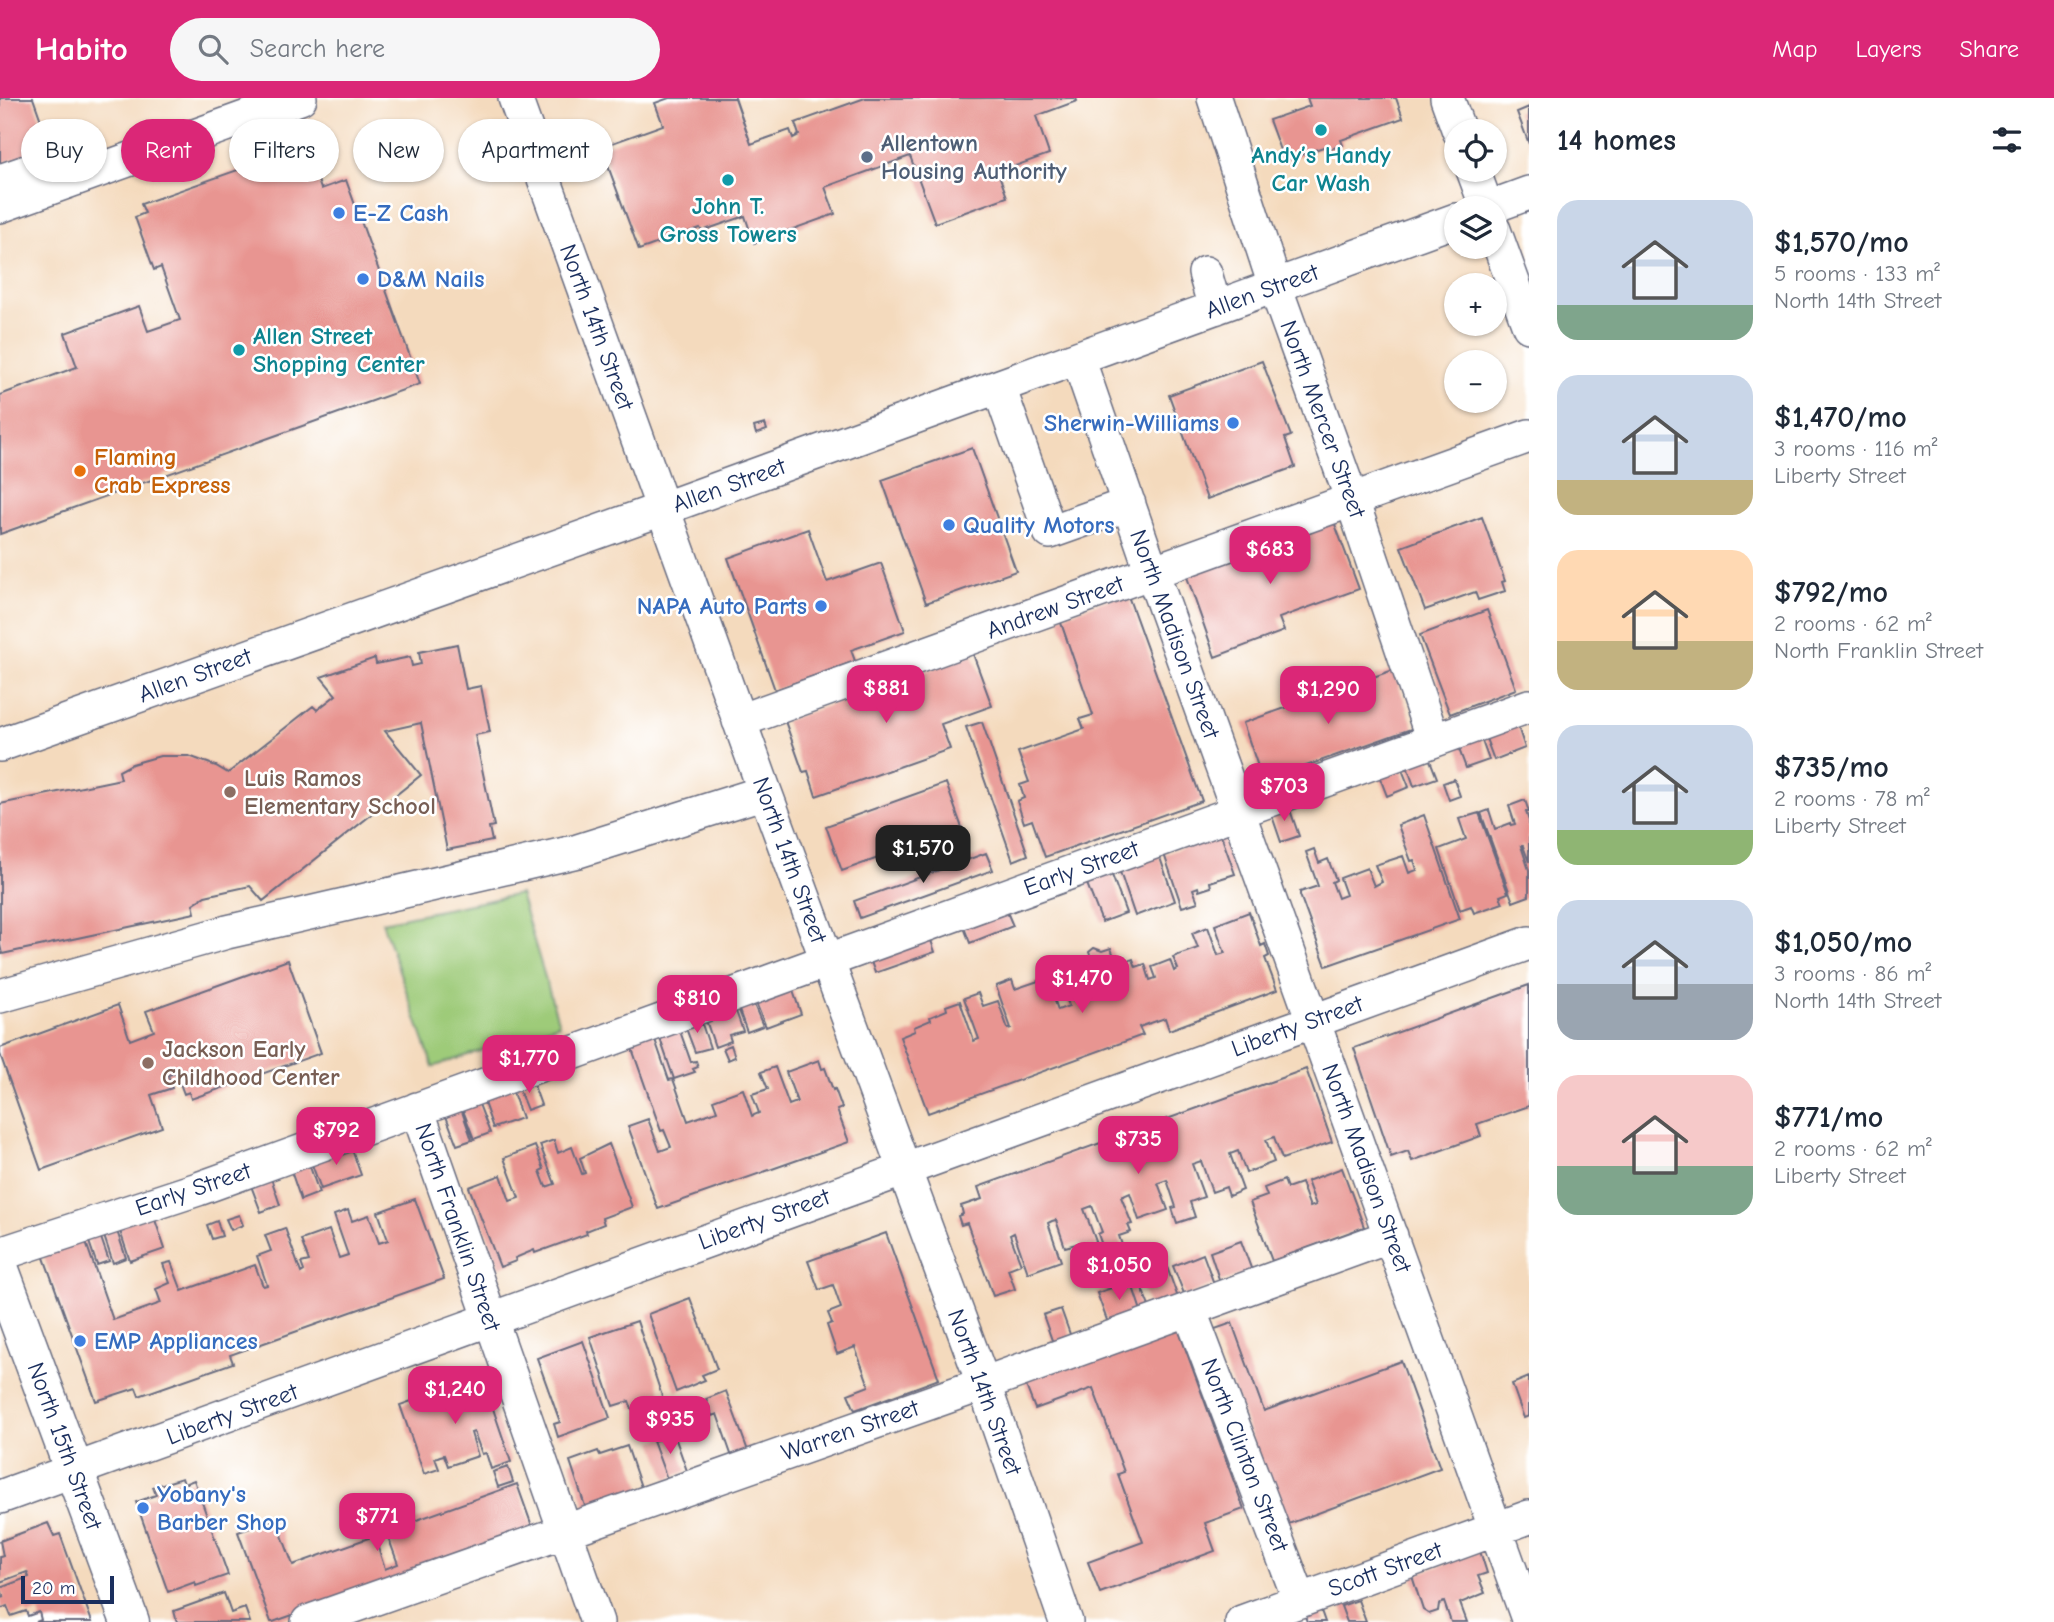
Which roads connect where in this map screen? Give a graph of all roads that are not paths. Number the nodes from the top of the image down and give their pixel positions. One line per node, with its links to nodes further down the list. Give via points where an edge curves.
1 (300, 98): 10 (street)
2 (515, 98): 22 (street, North 14th Street)
3 (1214, 98): 14 (street, North Mercer Street)
4 (1447, 98): 5 (street)
5 (1455, 119)
6 (21, 174): 7 (street)
7 (0, 181)
8 (1529, 194): 9 (street)
9 (1507, 201)
10 (0, 206)
11 (1444, 224): 14 (street, Allen Street)
12 (1505, 259): 16 (street)
13 (1205, 273): 15 (street)
14 (1275, 286): 15 (street, Allen Street); 20 (street, North Mercer Street)
15 (1215, 307): 17 (street, Allen Street)
16 (1529, 326)
17 (1078, 358): 18 (street, Allen Street); 21 (street, North Madison Street)
18 (999, 387): 21 (street, via 1051,532); 22 (street, Allen Street)
19 (1529, 436): 20 (street, Andrew Street)
20 (1352, 500): 23 (street, Andrew Street); 26 (street, North Mercer Street)
21 (1129, 504): 23 (street, North Madison Street)
22 (662, 509): 25 (street, North 14th Street); 27 (street, Allen Street)
23 (1152, 572): 25 (street, Andrew Street); 29 (street, North Madison Street)
24 (1529, 706): 26 (street, Early Street)
25 (739, 721): 28 (street, North 14th Street)
26 (1433, 740): 29 (street, Early Street)
27 (0, 745)
28 (765, 792): 31 (street, North 14th Street); 32 (street, via 578,852 227,932)
29 (1238, 811): 31 (street, Early Street); 33 (street, North Madison Street)
30 (1529, 943): 33 (street, Liberty Street)
31 (827, 960): 34 (street, Early Street); 35 (street, North 14th Street)
32 (0, 996)
33 (1314, 1020): 35 (street, Liberty Street); 36 (street, North Madison Street)
34 (416, 1109): 37 (street, Early Street, via 198,1189); 40 (street, North Franklin Street)
35 (903, 1168): 40 (street, Liberty Street); 41 (street, North 14th Street)
36 (1391, 1236): 39 (street, Warren Street); 45 (street, North Madison Street)
37 (0, 1254)
38 (0, 1270): 42 (main road, North 15th Street)
39 (1189, 1309): 41 (street, Warren Street); 47 (street, North Clinton Street)
40 (491, 1320): 42 (street, Liberty Street); 46 (street, North Franklin Street)
41 (983, 1384): 46 (street, Warren Street); 51 (street, North 14th Street)
42 (74, 1470): 43 (street, Liberty Street); 48 (main road, North 15th Street)
43 (0, 1497)
44 (1529, 1517): 45 (street, Scott Street)
45 (1496, 1529): 47 (street, Scott Street); 53 (street, North Madison Street)
46 (564, 1530): 49 (street, Warren Street); 50 (street, North Franklin Street)
47 (1300, 1601): 52 (street, Scott Street)
48 (130, 1622)
49 (308, 1622)
50 (597, 1622)
51 (1066, 1622)
52 (1242, 1622)
53 (1529, 1622)

